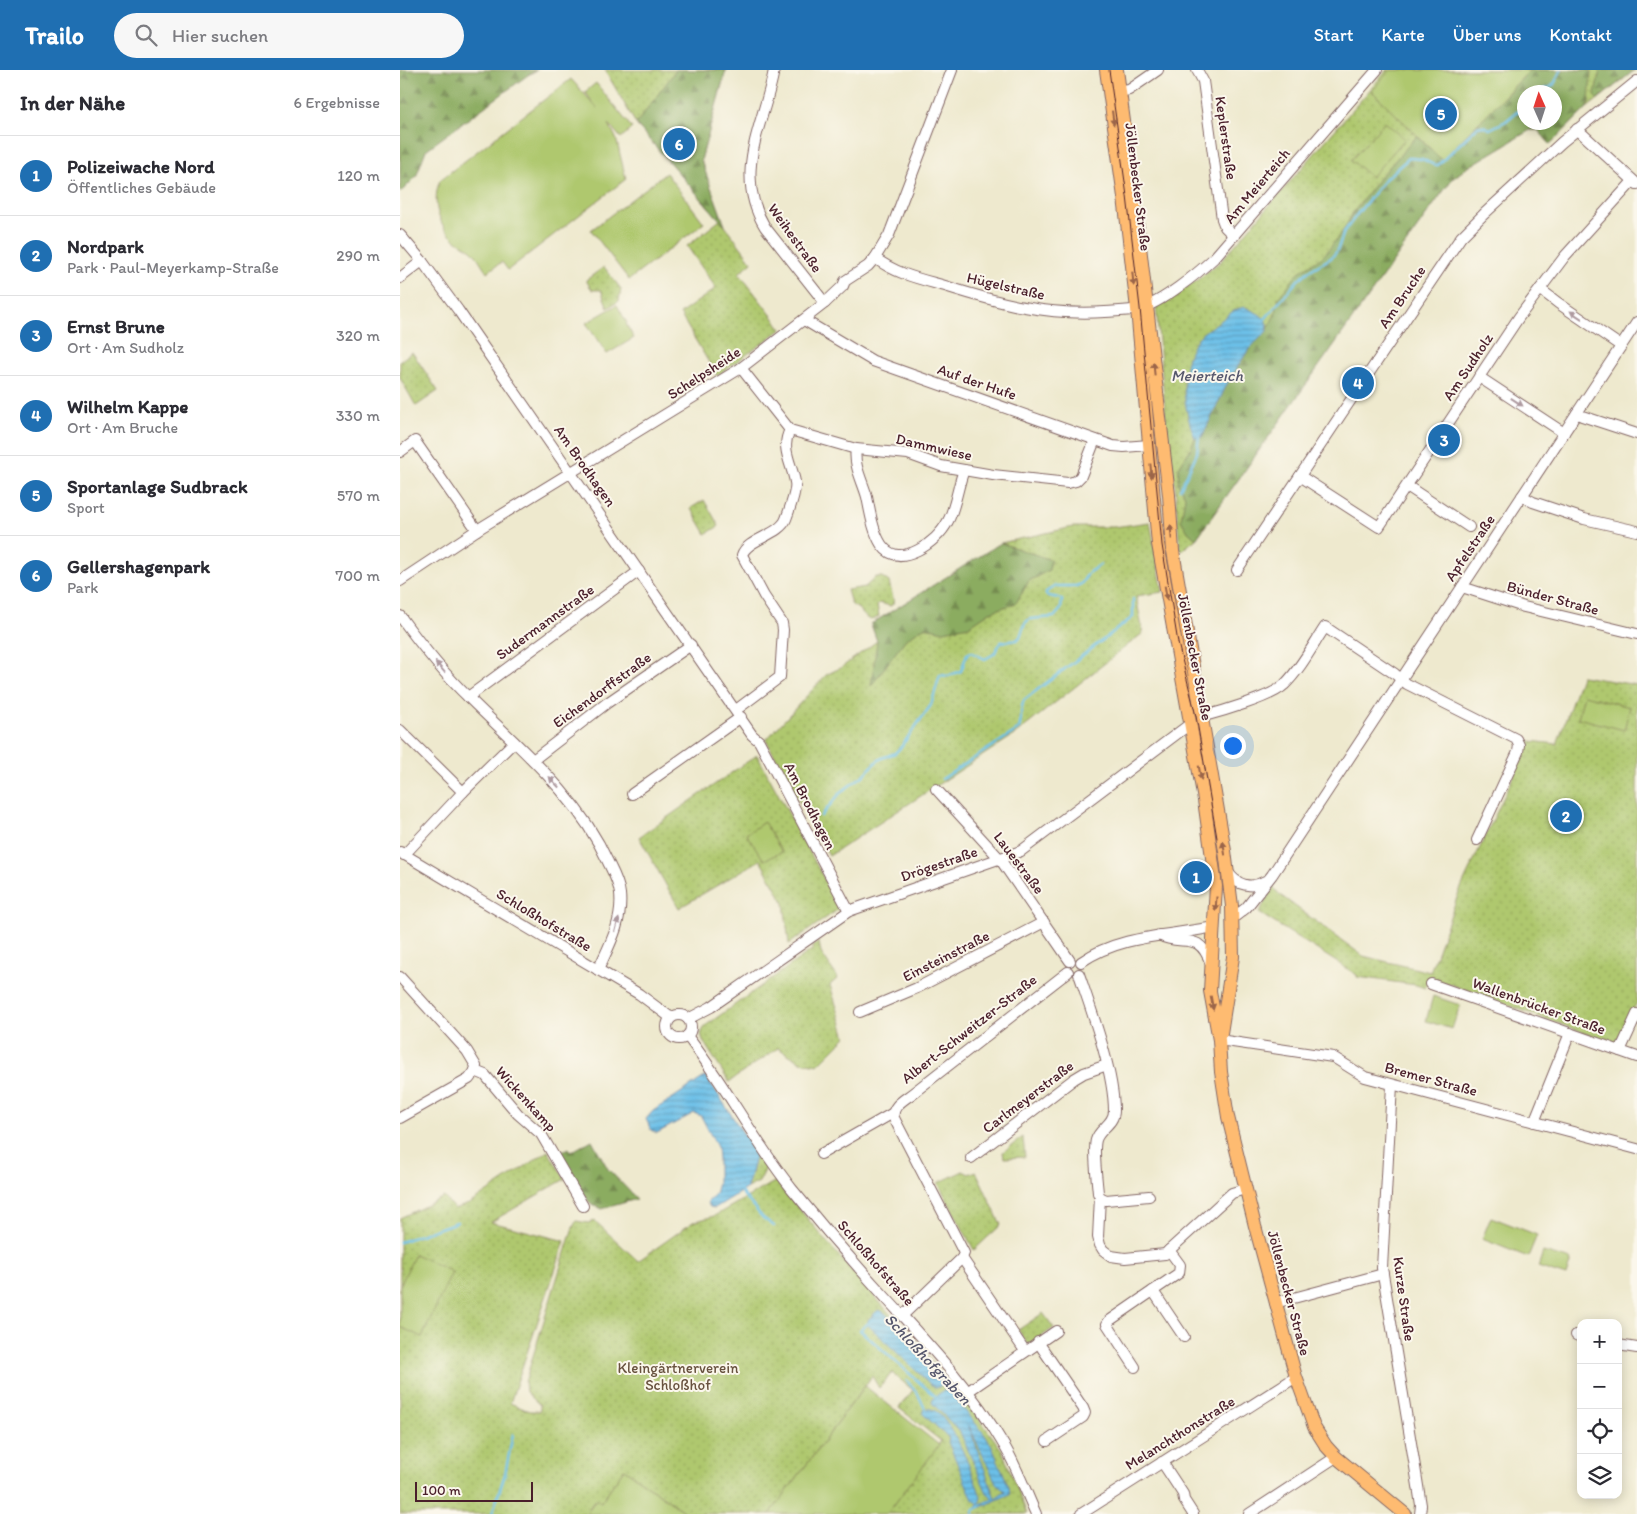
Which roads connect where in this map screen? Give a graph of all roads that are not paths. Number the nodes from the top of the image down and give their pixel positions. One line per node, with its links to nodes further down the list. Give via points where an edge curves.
1 (774, 70): 18 (street, Weihestraße, via 752,150 750,179 753,202 765,227)
2 (952, 70): 14 (street, Schelpsheide, via 889,234)
3 (1106, 70): 9 (main road, Jöllenbecker Straße)
4 (1117, 70): 9 (main road, Jöllenbecker Straße)
5 (1158, 70): 9 (street, via 1132,88)
6 (1197, 70): 13 (street, Keplerstraße, via 1203,81 1222,219)
7 (1377, 70): 13 (street, Am Meierteich)
8 (1637, 81): 10 (street, Am Bruche)
9 (1115, 93): 19 (main road, Jöllenbecker Straße)
10 (1577, 129): 11 (street); 35 (street, Am Bruche, via 1461,238)
11 (1635, 183): 17 (street, Am Sudholz, via 1571,250)
12 (400, 235): 15 (street, Am Brodhagen)
13 (1234, 236): 19 (street, Am Meierteich, via 1206,266)
14 (875, 258): 18 (street, Schelpsheide, via 858,274 858,278 849,286 843,286); 19 (street, Hügelstraße, via 897,272 1020,307 1076,313)
15 (422, 261): 16 (street); 34 (street, Am Brodhagen)
16 (400, 278)
17 (1540, 289): 22 (street, one-way to 17); 24 (street, Am Sudholz)
18 (825, 303): 20 (street, Schelpsheide)
19 (1142, 308): 30 (main road, Jöllenbecker Straße); 51 (main road, Jöllenbecker Straße, one-way to 19, via 1169,495)
20 (804, 320): 23 (street, Schelpsheide); 29 (street, Auf der Hufe, via 873,361)
21 (1636, 325): 22 (street, Apfelstraße)
22 (1621, 346): 25 (street, Apfelstraße)
23 (741, 368): 26 (street); 34 (street, Schelpsheide)
24 (1479, 377): 27 (street, one-way to 27); 36 (street, Am Sudholz)
25 (1577, 413): 27 (street, Apfelstraße); 28 (street)
26 (790, 430): 31 (street, Dammwiese); 50 (street, via 786,449 796,484 786,519 781,526 746,548 742,555 783,627 782,674)
27 (1564, 433): 37 (street, Apfelstraße)
28 (1637, 434)
29 (1095, 440): 30 (street, Auf der Hufe, via 1118,447); 33 (street, Dammwiese, via 1081,476 1072,482)
30 (1148, 446): 51 (main road, Jöllenbecker Straße, one-way to 51, via 1160,556 1185,701)
31 (856, 449): 33 (street, Dammwiese, via 908,454); 33 (street, via 857,468 879,540 885,550 897,556 908,555 926,545 945,527)
32 (400, 452): 39 (street, via 415,441)
33 (964, 470)
34 (572, 473): 39 (street, Schelpsheide); 42 (street, Am Brodhagen)
35 (1300, 476): 36 (street, Am Sudholz, via 1379,527); 41 (street, Am Bruche)
36 (1407, 486): 38 (street, Apfelstraße)
37 (1522, 496): 40 (street, via 1584,519); 44 (street, Apfelstraße)
38 (1469, 527)
39 (477, 530): 43 (street, Schelpsheide)
40 (1637, 531)
41 (1237, 570)
42 (639, 571): 47 (street, Am Brodhagen); 49 (street, Sudermannstraße)
43 (400, 581)
44 (1462, 587): 46 (street, Bünder Straße, via 1524,607); 48 (street, Apfelstraße)
45 (400, 616): 49 (street, one-way to 45)
46 (1637, 634)
47 (691, 645): 50 (street, Am Brodhagen); 54 (street, Eichendorffstraße)
48 (1402, 680): 51 (street, Jöllenbecker Straße, via 1325,627 1280,688); 58 (street, via 1518,742 1518,752); 62 (street, Apfelstraße)
49 (468, 697): 53 (street)
50 (738, 714): 57 (street); 63 (street, Am Brodhagen, via 764,749)
51 (1196, 721): 60 (street, Drögestraße, via 1020,851); 61 (main road, Jöllenbecker Straße, one-way to 51); 66 (main road, Jöllenbecker Straße, one-way to 66, via 1216,886)
52 (400, 730): 56 (street)
53 (514, 742): 54 (street); 56 (street)
54 (533, 760): 71 (street, one-way to 54, via 615,932 621,906 620,892 605,856 580,814)
55 (936, 789): 60 (street, Lauestraße)
56 (463, 792): 59 (street)
57 (632, 794)
58 (1477, 840)
59 (402, 854): 71 (street, Schloßhofstraße)
60 (1000, 859): 63 (street, Drögestraße); 65 (street, Lauestraße)
61 (1228, 872): 62 (street, via 1237,882 1255,886); 64 (main road, Jöllenbecker Straße)
62 (1272, 875): 64 (street, Apfelstraße, via 1246,908)
63 (849, 911): 79 (street, Drögestraße, via 711,1007)
64 (1233, 918): 66 (main road); 82 (main road, Jöllenbecker Straße, via 1232,966)
65 (1044, 922): 68 (street, Lauestraße); 76 (street, Einsteinstraße, via 925,984)
66 (1214, 927): 67 (street); 70 (main road, Jöllenbecker Straße)
67 (1159, 935): 69 (street, via 1119,944); 70 (street, via 1167,940 1194,942 1205,952)
68 (1070, 961): 69 (street, via 1076,959); 72 (street)
69 (1081, 962): 73 (street, via 1083,969)
70 (1211, 964): 82 (main road, Jöllenbecker Straße, one-way to 82, via 1210,991)
71 (598, 970): 78 (street, Schloßhofstraße)
72 (1068, 972): 73 (street); 88 (street, Albert-Schweitzer-Straße, via 898,1105)
73 (1079, 974): 85 (street)
74 (400, 977): 86 (street, Wickenkamp, via 467,1051 476,1066)
75 (1431, 984): 80 (street, Wallenbrücker Straße)
76 (860, 1012)
77 (1637, 1014): 83 (street)
78 (670, 1017): 79 (street, via 678,1014); 81 (street, via 666,1026 669,1034 678,1039)
79 (688, 1018): 81 (street, via 691,1026)
80 (1570, 1033): 83 (street, Wallenbrücker Straße); 90 (street)
81 (687, 1036): 103 (street, Schloßhofstraße, via 780,1173)
82 (1220, 1040): 87 (street, Bremer Straße, via 1333,1057 1365,1077); 94 (main road, Jöllenbecker Straße, via 1228,1117)
83 (1620, 1051): 84 (street, Wallenbrücker Straße)
84 (1637, 1057)
85 (1107, 1065): 93 (street, Carlmeyerstraße, via 1074,1079); 96 (street, via 1114,1111 1112,1120 1096,1141)
86 (475, 1071): 89 (street, via 469,1079); 97 (street, Wickenkamp, via 485,1075 518,1114 541,1134)
87 (1392, 1085): 90 (street, Bremer Straße); 100 (street, Kurze Straße)
88 (893, 1113): 92 (street, Albert-Schweitzer-Straße); 99 (street, via 964,1251)
89 (400, 1118)
90 (1534, 1122): 91 (street, Bremer Straße)
91 (1637, 1149)
92 (821, 1154)
93 (971, 1158)
94 (1246, 1189): 98 (street, via 1232,1193); 102 (main road, Jöllenbecker Straße)
95 (1149, 1196): 96 (street, via 1106,1200)
96 (1100, 1197): 98 (street, via 1098,1237 1107,1254 1125,1258 1161,1255)
97 (583, 1206)
98 (1169, 1250): 101 (street, via 1180,1265 1180,1271)
99 (962, 1258): 103 (street); 109 (street)
100 (1383, 1274): 102 (street); 123 (street, Kurze Straße, via 1418,1483)
101 (1152, 1291): 105 (street); 110 (street, via 1107,1324)
102 (1275, 1303): 111 (main road, Jöllenbecker Straße)
103 (902, 1316): 112 (street, Schloßhofstraße)
104 (1056, 1331): 106 (street)
105 (1184, 1337)
106 (1038, 1342): 109 (street); 114 (street, via 1084,1410 1083,1417)
107 (1622, 1346): 108 (street)
108 (1637, 1348)
109 (1025, 1351): 112 (street)
110 (1135, 1367)
111 (1296, 1377): 116 (main road, Jöllenbecker Straße, via 1314,1427); 117 (street, Melanchthonstraße)
112 (967, 1392): 118 (street, Schloßhofstraße, via 1002,1441)
113 (1053, 1422): 114 (street)
114 (1060, 1432): 115 (street)
115 (1047, 1441)
116 (1336, 1457): 121 (street); 122 (main road, Jöllenbecker Straße)
117 (1162, 1462): 119 (street, Melanchthonstraße); 120 (street)
118 (1036, 1514)
119 (1080, 1514)
120 (1193, 1514)
121 (1249, 1514)
122 (1405, 1514)
123 (1420, 1514)

